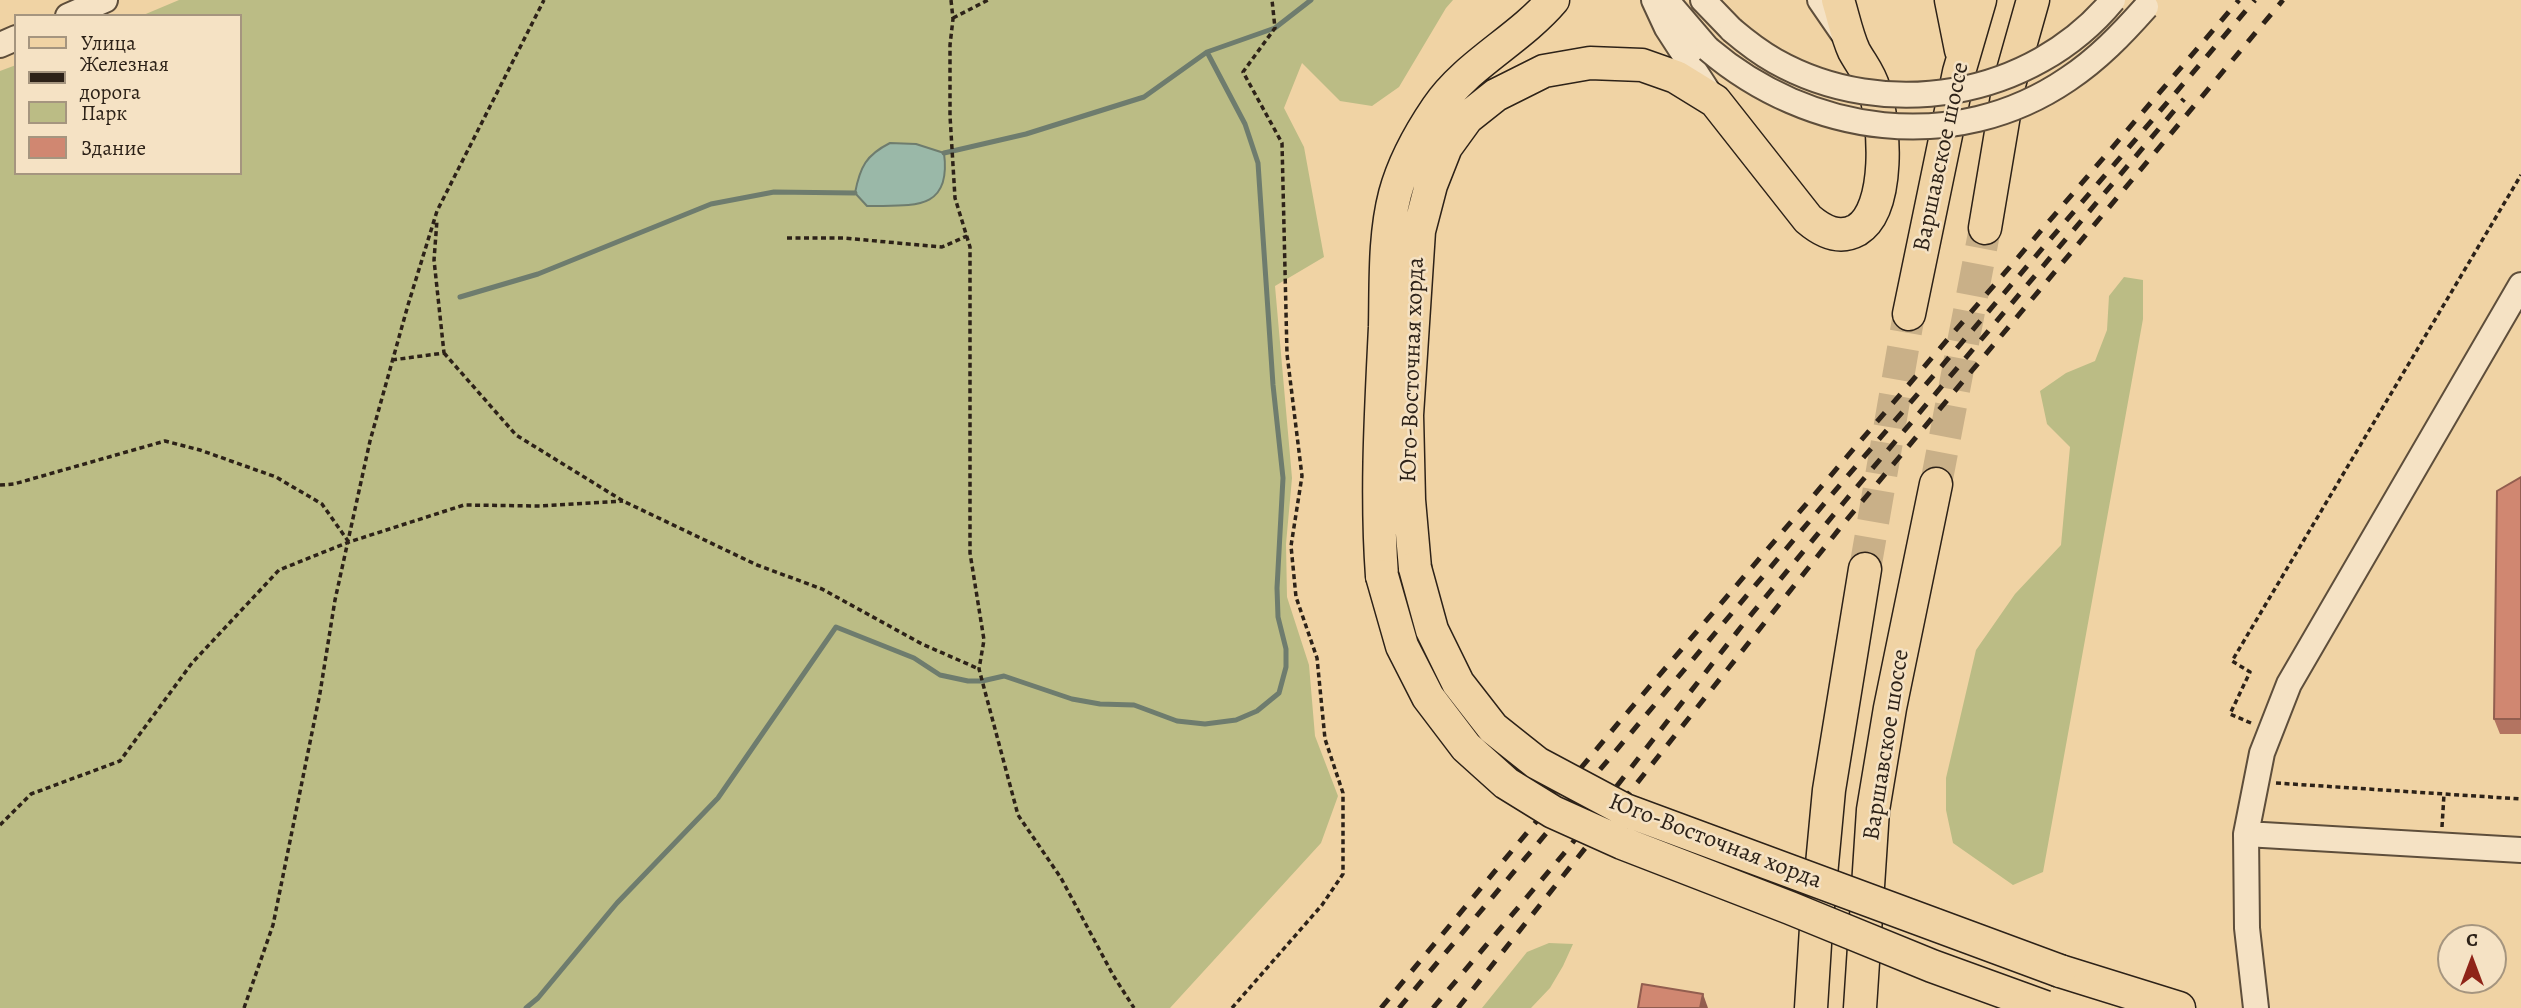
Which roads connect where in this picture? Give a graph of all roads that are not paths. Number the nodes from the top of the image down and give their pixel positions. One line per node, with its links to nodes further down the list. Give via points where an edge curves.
1 (105, 0): 13 (street)
2 (1553, 0): 26 (main road, Юго-Восточная хорда, bridge, via 1438,106 1413,149 1395,194 1388,246 1378,526 1382,576 1402,646 1428,697 1466,747 1506,783 1553,812 1932,967)
3 (1654, 0): 16 (street)
4 (1666, 0): 12 (street, bridge, via 1708,49 1759,86 1819,113 1880,126 1931,126 1987,116 2045,94 2100,55)
5 (1703, 0): 11 (street, bridge, via 1731,30 1775,61 1828,83 1883,95 1929,95 1978,86 2031,66 2084,30)
6 (1820, 0): 14 (street)
7 (1838, 0): 14 (main road, Юго-Восточная хорда)
8 (1951, 0): 15 (main road)
9 (1980, 0): 15 (main road, Варшавское шоссе)
10 (2033, 0): 17 (main road, Варшавское шоссе, via 2009,85)
11 (2113, 0)
12 (2148, 3)
13 (73, 14)
14 (1854, 50): 16 (main road, Юго-Восточная хорда, via 1874,88 1882,134 1874,211 1855,231 1832,233 1808,219)
15 (1963, 58): 19 (main road, Варшавское шоссе)
16 (1715, 102): 27 (main road, Юго-Восточная хорда, bridge, via 1676,78 1642,65 1590,63 1544,71 1496,95 1467,118 1446,147 1419,231 1407,415 1415,568 1432,630 1458,683 1493,727 1537,763 1625,810 2060,971)
17 (1985, 228)
18 (2521, 285): 22 (street, via 2289,684 2262,753)
19 (1909, 314)
20 (1936, 484): 25 (main road, Варшавское шоссе, via 1873,810)
21 (1865, 569): 24 (main road, Варшавское шоссе, via 1829,790)
22 (2246, 834): 23 (street); 28 (street, via 2247,928)
23 (2521, 850)
24 (1811, 1008)
25 (1860, 1008)
26 (2046, 1008)
27 (2179, 1008)
28 (2256, 1008)

